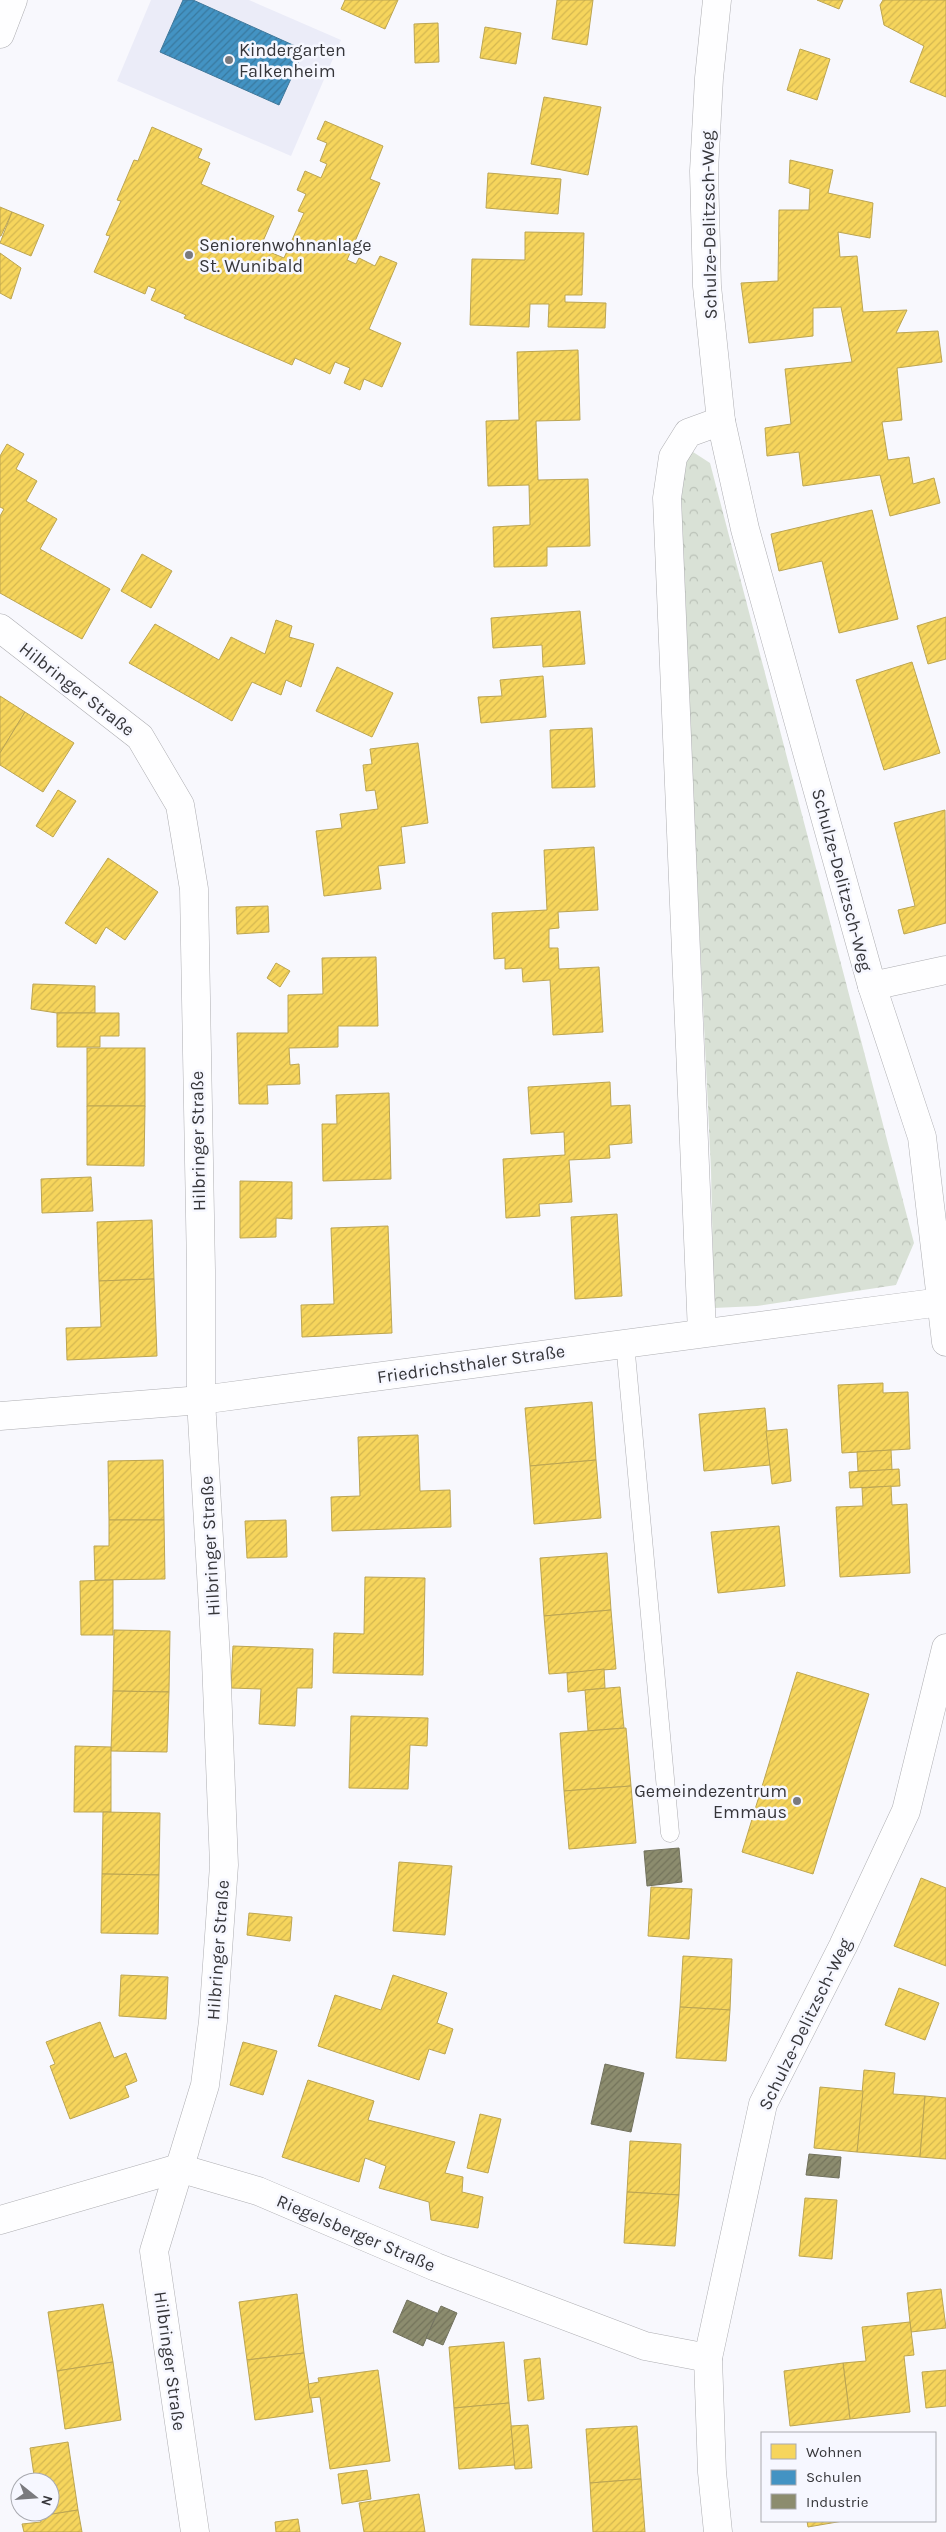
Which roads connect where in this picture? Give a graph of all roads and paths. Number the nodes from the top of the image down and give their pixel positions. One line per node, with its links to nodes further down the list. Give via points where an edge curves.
1 (12, 0): 3 (street)
2 (718, 0): 4 (street, Schulze-Delitzsch-Weg, via 709,78 704,172 707,286)
3 (0, 34)
4 (720, 420): 7 (street, Schulze-Delitzsch-Weg, via 745,529); 9 (street, via 688,433 673,457 667,498)
5 (0, 628): 12 (street, Hilbringer Straße, via 140,737 180,805 194,889)
6 (946, 970): 7 (street)
7 (872, 986): 8 (street, Schulze-Delitzsch-Weg, via 922,1137)
8 (941, 1302): 9 (street, Friedrichsthaler Straße); 10 (street, Schulze-Delitzsch-Weg)
9 (702, 1333): 11 (street, Friedrichsthaler Straße)
10 (946, 1342)
11 (625, 1343): 12 (street, Friedrichsthaler Straße); 15 (lane)
12 (201, 1400): 13 (street, Friedrichsthaler Straße); 16 (street, Hilbringer Straße, via 224,1865 214,2012 205,2085)
13 (0, 1416)
14 (946, 1648): 18 (street, Schulze-Delitzsch-Weg, via 906,1812 763,2104)
15 (670, 1833)
16 (179, 2168): 17 (street); 18 (street, Riegelsberger Straße, via 258,2191 436,2267 645,2346); 19 (street, Hilbringer Straße, via 154,2251)
17 (0, 2220)
18 (708, 2358): 20 (street, Schulze-Delitzsch-Weg, via 712,2472)
19 (196, 2532)
20 (718, 2532)

